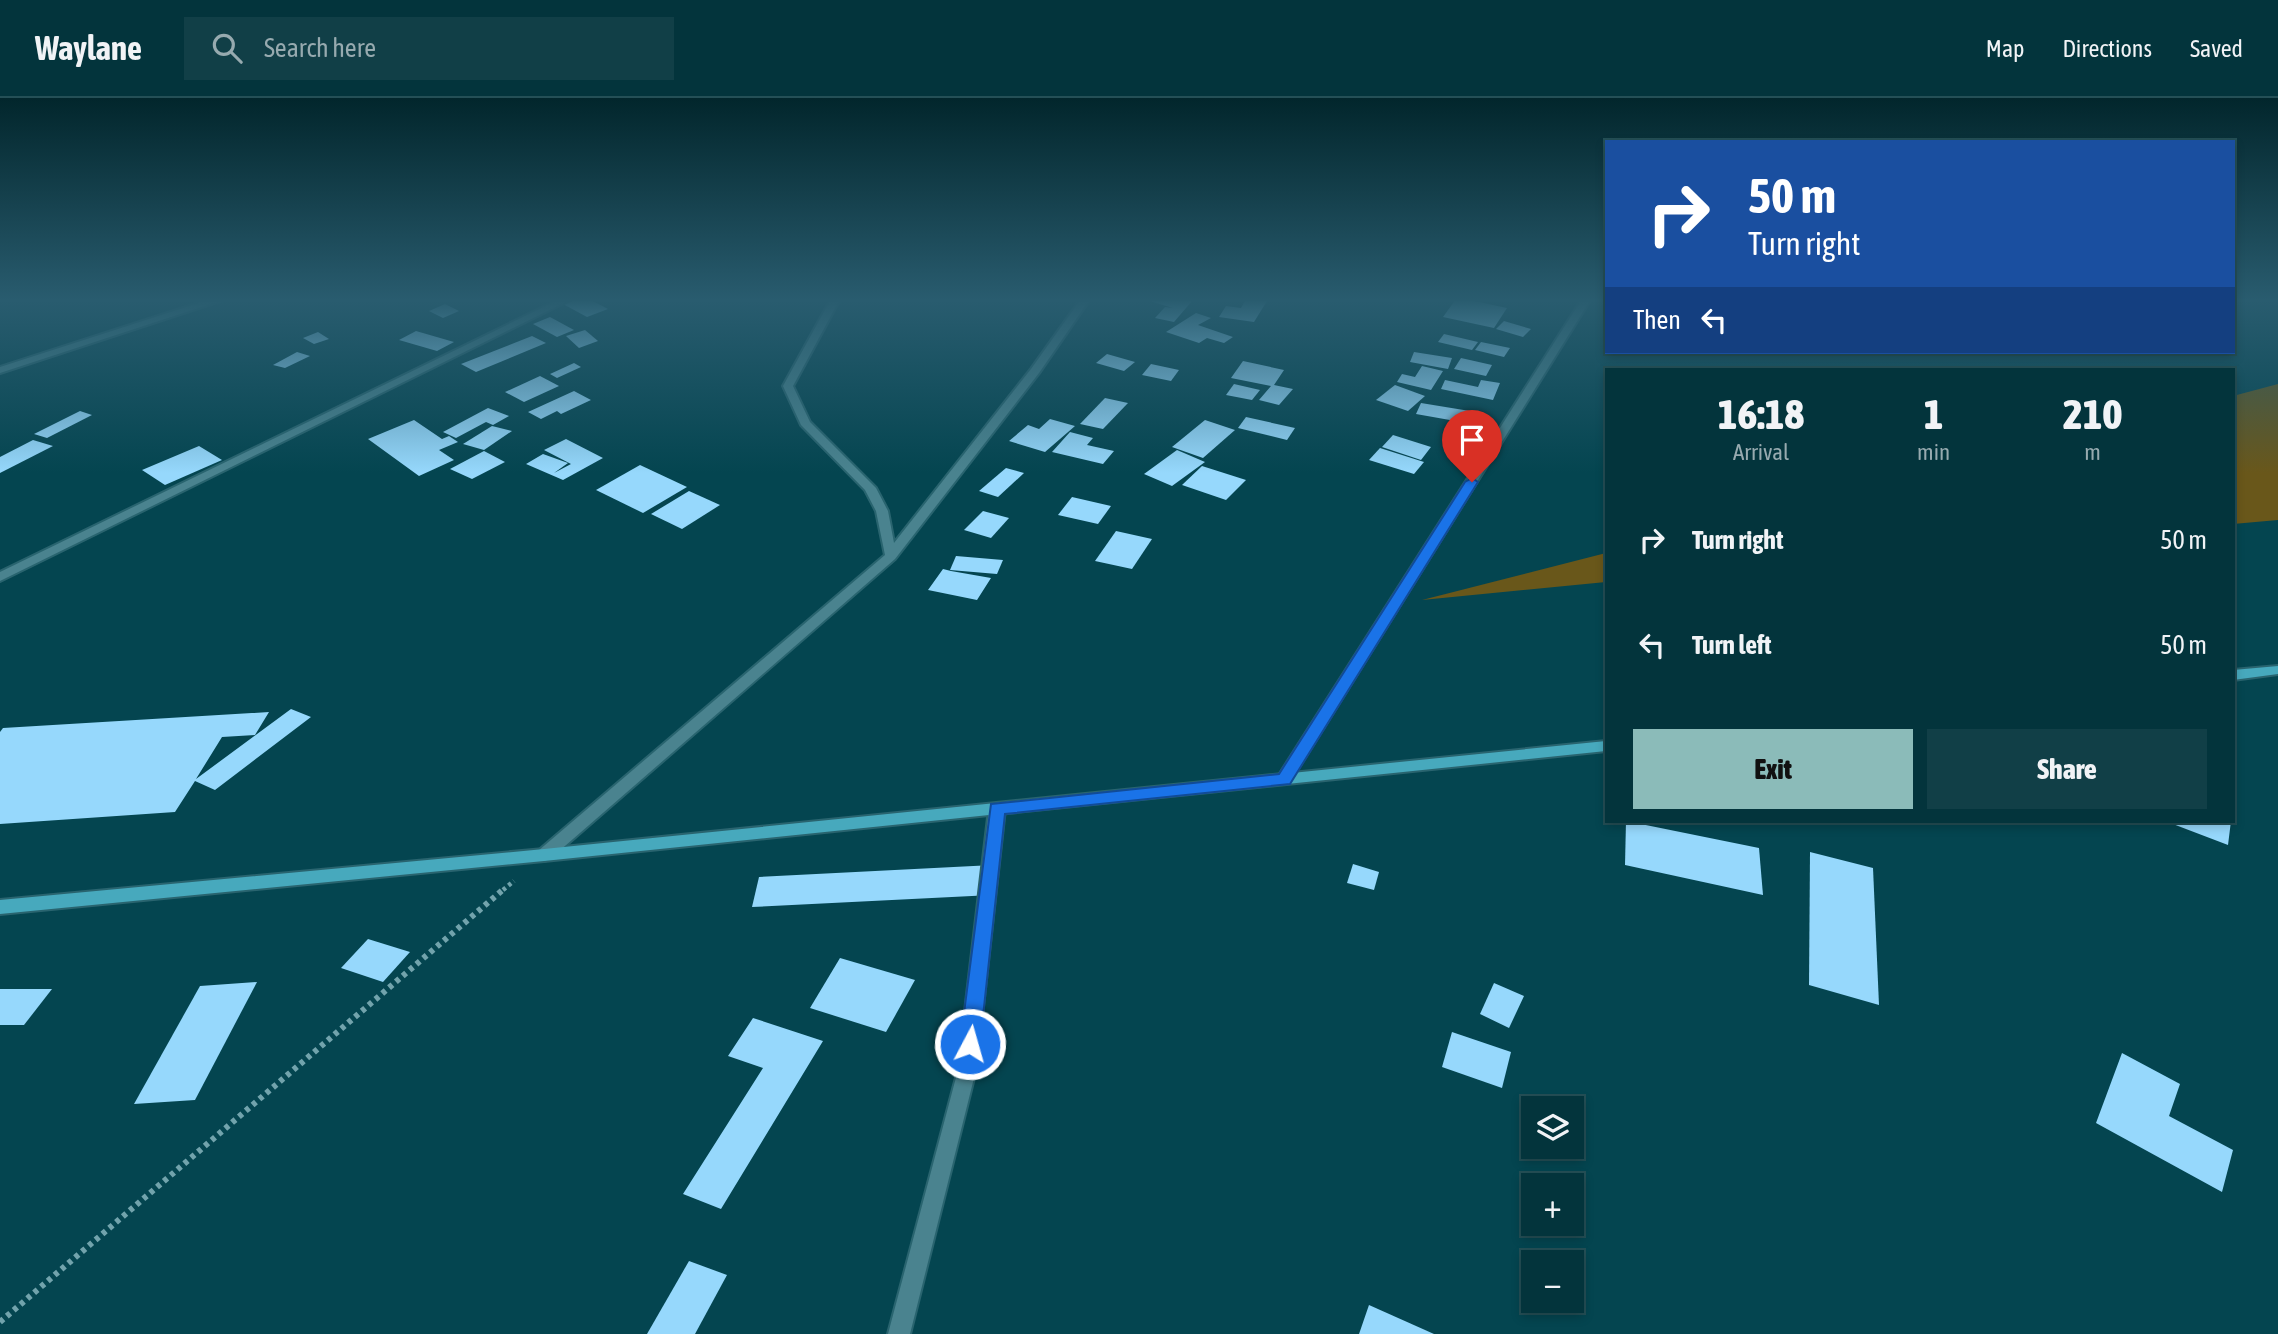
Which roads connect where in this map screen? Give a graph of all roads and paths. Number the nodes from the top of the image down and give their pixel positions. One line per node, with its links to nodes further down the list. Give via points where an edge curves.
1 (42, 357): 6 (street)
2 (450, 357): 8 (street)
3 (804, 357): 7 (street, via 788,386 805,423 870,488 882,511)
4 (1045, 357): 7 (street)
5 (1551, 357): 12 (street)
6 (0, 370)
7 (891, 556): 14 (street)
8 (0, 576)
9 (2278, 670): 10 (street)
10 (2235, 676)
11 (1605, 746): 12 (street)
12 (1284, 779): 13 (street)
13 (997, 808): 14 (street); 17 (street, via 967,1070)
14 (544, 855): 15 (street); 16 (path)
15 (0, 907)
16 (0, 1322)
17 (899, 1334)

